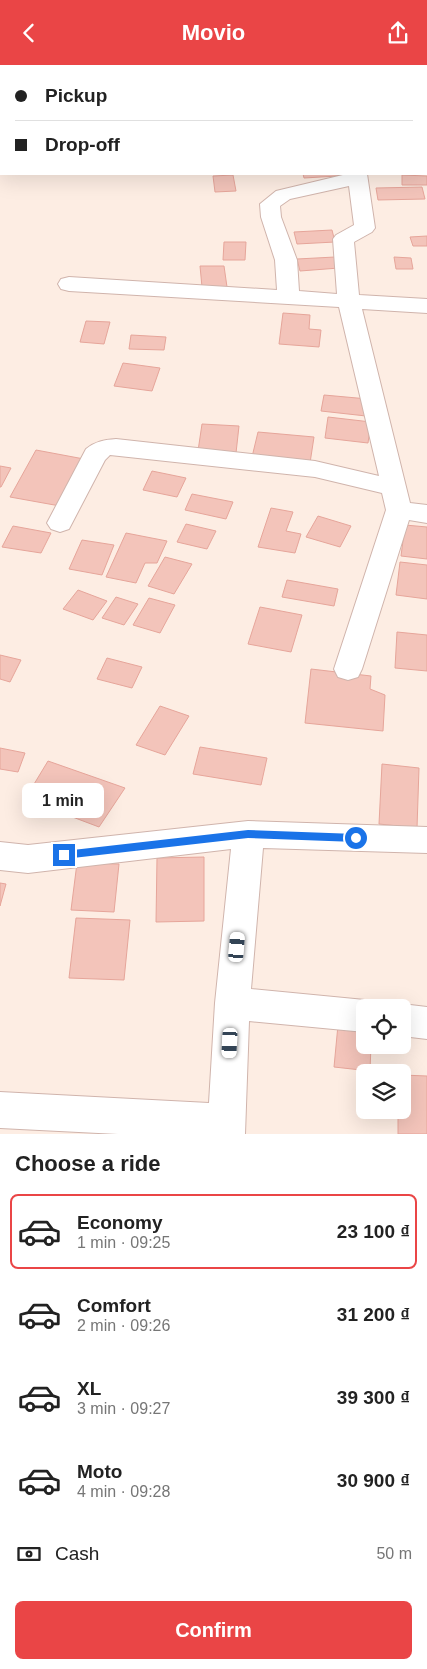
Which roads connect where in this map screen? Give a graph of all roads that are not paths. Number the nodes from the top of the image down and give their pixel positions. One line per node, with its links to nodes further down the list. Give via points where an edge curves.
1 (357, 176): 3 (street, via 283,195 270,204 271,217 286,260); 4 (street, via 365,228 343,239)
2 (69, 284): 3 (street)
3 (288, 299): 4 (street)
4 (349, 303): 5 (street); 6 (street)
5 (427, 306)
6 (397, 499): 7 (street); 8 (street, via 315,469 116,447 103,448 95,455); 9 (street)
7 (427, 514)
8 (60, 523)
9 (348, 669)
10 (248, 834): 11 (street); 12 (street, via 28,859); 13 (street)
11 (427, 840)
12 (0, 856)
13 (232, 1003): 14 (street); 18 (street)
14 (356, 1015)
15 (411, 1021): 16 (street)
16 (427, 1023)
17 (0, 1110): 18 (street)
18 (227, 1128)

